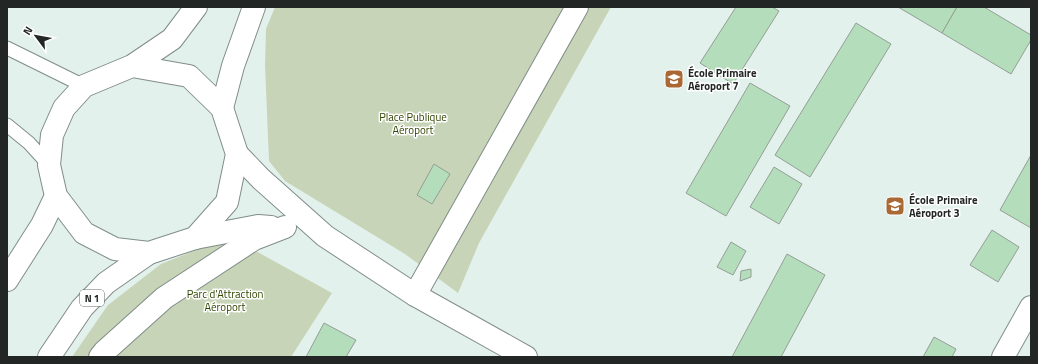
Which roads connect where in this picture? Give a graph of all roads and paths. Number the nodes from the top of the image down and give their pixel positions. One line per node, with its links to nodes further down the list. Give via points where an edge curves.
1 (196, 7): 5 (main road, via 172,39)
2 (254, 7): 7 (main road, via 233,66)
3 (577, 7): 17 (main road)
4 (7, 48): 6 (lane)
5 (132, 66): 6 (main road); 7 (main road, via 189,76)
6 (84, 86): 10 (main road, via 64,108 52,135)
7 (222, 108): 9 (main road)
8 (7, 124): 10 (lane)
9 (237, 154): 13 (main road, via 261,180); 14 (main road, via 227,202)
10 (49, 165): 11 (main road)
11 (56, 196): 15 (main road, via 84,233 115,249); 16 (main road, via 42,224)
12 (285, 228): 13 (main road); 14 (main road, via 258,226); 20 (main road, via 254,239 164,298)
13 (325, 236): 17 (main road)
14 (195, 238): 15 (main road)
15 (149, 253): 19 (main road, N 1, via 106,283 82,308)
16 (7, 280)
17 (415, 295): 21 (main road)
18 (1028, 319): 22 (main road)
19 (49, 357)
20 (100, 357)
21 (526, 357)
22 (1003, 357)

